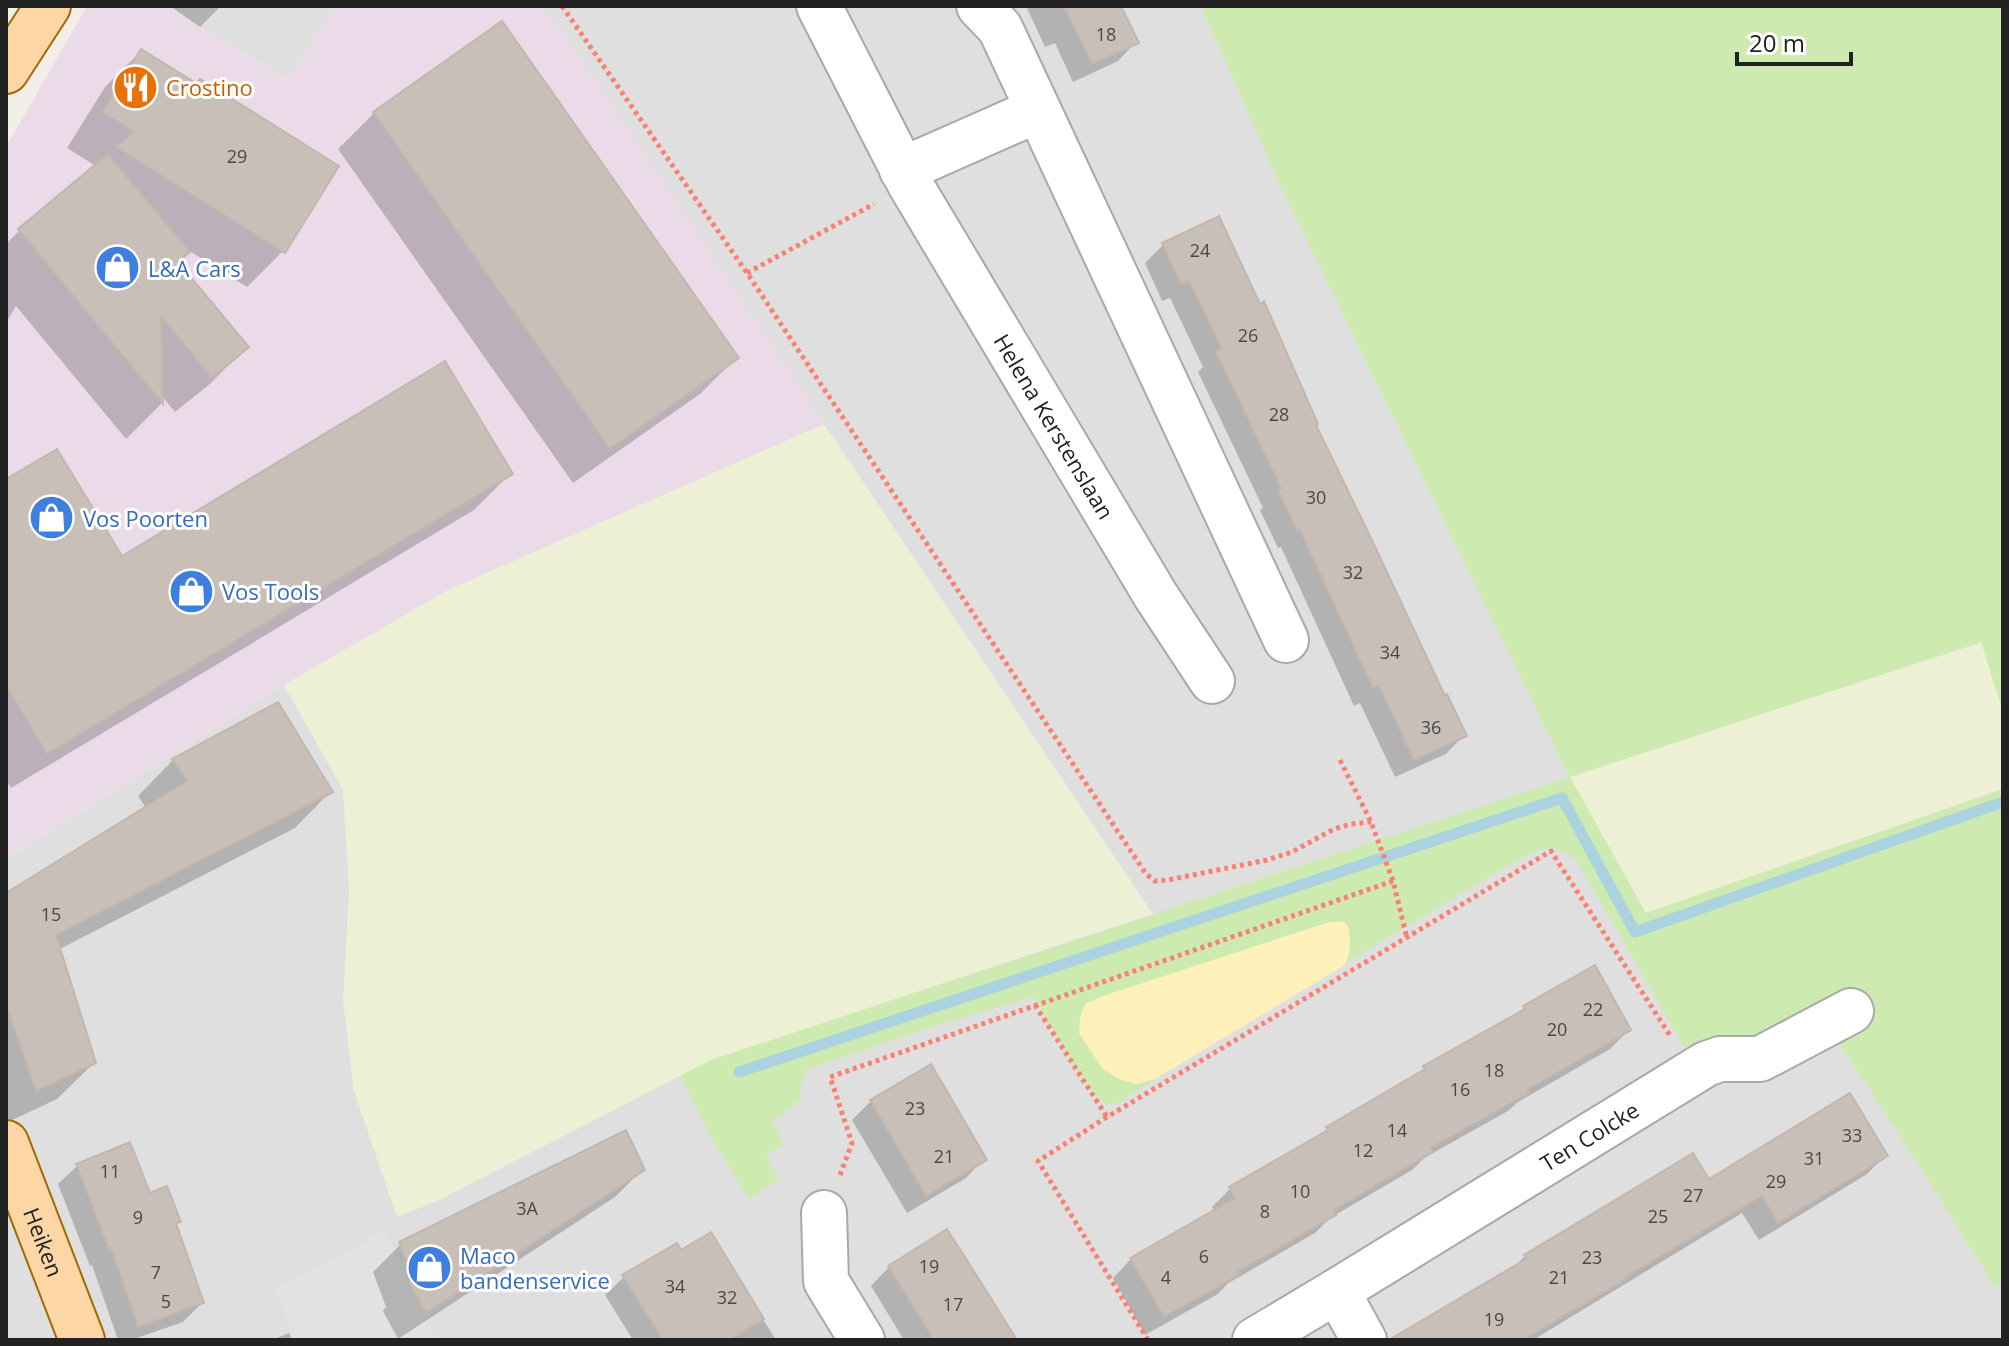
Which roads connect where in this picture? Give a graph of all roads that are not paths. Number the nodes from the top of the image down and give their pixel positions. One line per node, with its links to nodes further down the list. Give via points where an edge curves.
1 (48, 6): 4 (main road)
2 (819, 6): 6 (street, Helena Kerstenslaan)
3 (979, 6): 5 (street, via 1000,28)
4 (6, 71)
5 (1038, 110): 6 (street); 7 (street)
6 (906, 177): 8 (street, Helena Kerstenslaan)
7 (1286, 640)
8 (1212, 681)
9 (1851, 1011): 12 (street, Ten Colcke, via 1760,1059 1706,1064)
10 (6, 1143): 13 (main road, Heiken)
11 (824, 1213): 14 (street, via 826,1281)
12 (1337, 1291): 15 (street, Ten Colcke); 16 (street)
13 (82, 1340)
14 (862, 1340)
15 (1255, 1340)
16 (1364, 1340)

